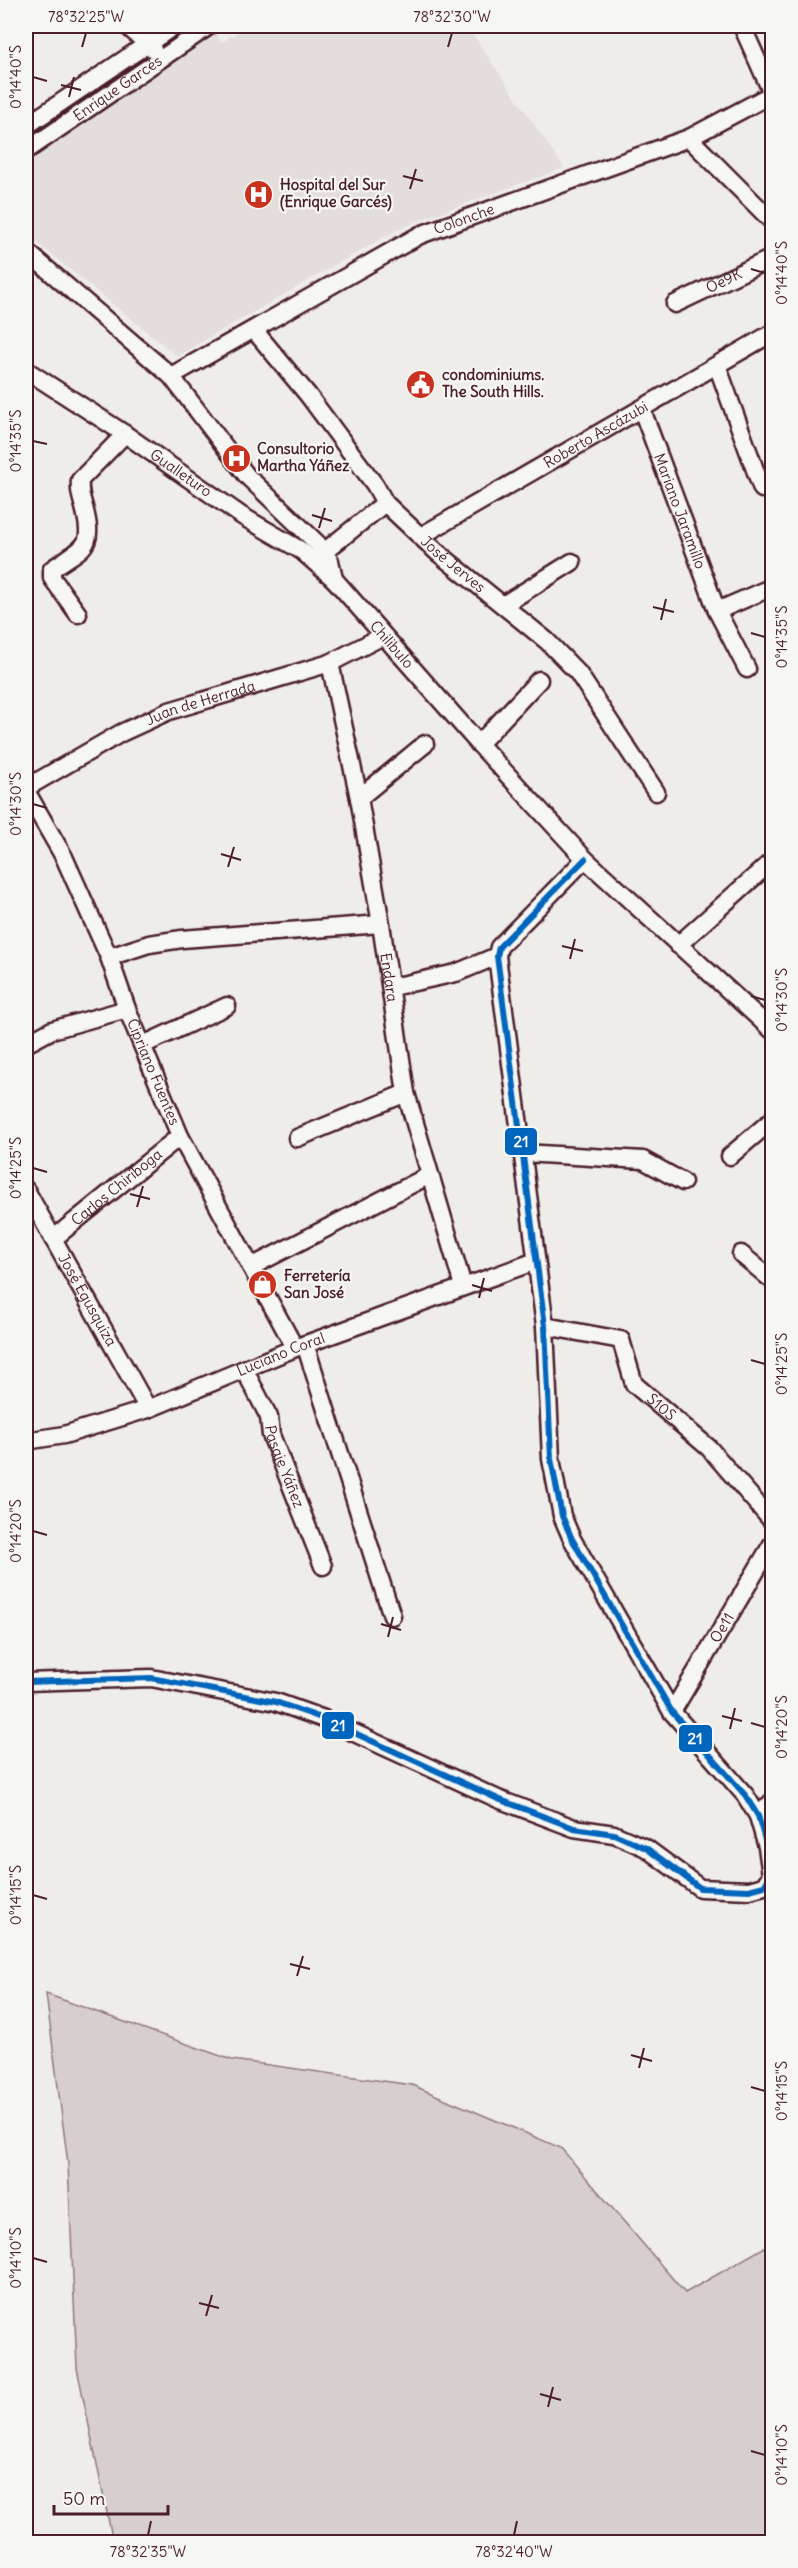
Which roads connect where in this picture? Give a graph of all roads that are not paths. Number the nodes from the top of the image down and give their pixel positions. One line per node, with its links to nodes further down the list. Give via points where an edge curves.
1 (127, 26): 5 (street)
2 (174, 26): 5 (street, Enrique Garcés)
3 (209, 26): 6 (street, Enrique Garcés)
4 (742, 26): 7 (street)
5 (146, 43): 6 (street); 8 (street, Enrique Garcés)
6 (163, 57): 10 (street, Enrique Garcés)
7 (772, 94): 9 (street, Colonche)
8 (26, 126)
9 (689, 138): 11 (street); 15 (street, Colonche, via 420,235)
10 (26, 151)
11 (772, 222)
12 (26, 251): 19 (street, Chilibulo)
13 (772, 258): 14 (street, Oe9K)
14 (675, 304)
15 (254, 330): 19 (street, Colonche); 23 (street, José Jerves, via 308,395)
16 (772, 333): 17 (street, Roberto Ascázubi)
17 (717, 365): 20 (street, Roberto Ascázubi); 22 (street)
18 (26, 370): 21 (street, Gualleturo)
19 (171, 376): 25 (street, Chilibulo, via 247,476)
20 (642, 410): 24 (street, Roberto Ascázubi); 30 (street, Mariano Jaramillo)
21 (125, 434): 27 (street, Gualleturo, via 242,516 302,551); 31 (street, via 80,480 90,531 88,539 52,569 52,578)
22 (762, 489)
23 (385, 503): 24 (street, José Jerves); 25 (street)
24 (421, 536): 29 (street, José Jerves)
25 (324, 552): 27 (street, Chilibulo)
26 (572, 562): 29 (street)
27 (334, 579): 32 (street, Chilibulo)
28 (772, 587): 30 (street)
29 (503, 605): 39 (street, José Jerves, via 578,673)
30 (717, 611): 34 (street, Mariano Jaramillo)
31 (78, 614)
32 (383, 636): 33 (street, Juan de Herrada); 37 (street, Chilibulo)
33 (330, 663): 38 (street, Juan de Herrada, via 169,711 121,733); 40 (street, Endara)
34 (747, 669)
35 (538, 680): 37 (street)
36 (425, 744): 40 (street)
37 (479, 744): 41 (street, Chilibulo)
38 (26, 790): 46 (street, Cipriano Fuentes, via 64,857)
39 (656, 792)
40 (359, 798): 43 (street, Endara)
41 (585, 859): 44 (street, Chilibulo); 45 (street, via 499,947)
42 (772, 861): 44 (street)
43 (381, 924): 46 (street, via 182,939 149,944); 47 (street, Endara)
44 (678, 945): 50 (street, Chilibulo)
45 (497, 956): 47 (street, via 456,974); 57 (street)
46 (109, 957): 49 (street, Cipriano Fuentes)
47 (392, 987): 53 (street, Endara)
48 (227, 1006): 52 (street)
49 (127, 1010): 51 (street, via 52,1030); 52 (street, Cipriano Fuentes)
50 (772, 1030)
51 (26, 1044)
52 (143, 1045): 55 (street, Cipriano Fuentes)
53 (406, 1094): 56 (street); 59 (street, Endara)
54 (772, 1120): 58 (street)
55 (180, 1136): 62 (street, Carlos Chiriboga); 65 (street, Cipriano Fuentes)
56 (297, 1138)
57 (523, 1154): 60 (street, via 634,1158 651,1162); 64 (street)
58 (730, 1156)
59 (428, 1176): 65 (street); 67 (street, Endara)
60 (683, 1182)
61 (26, 1190): 62 (street, José Egusquiza)
62 (53, 1239): 71 (street, José Egusquiza)
63 (741, 1254): 66 (street)
64 (536, 1261): 67 (street, Luciano Coral); 68 (street)
65 (251, 1267): 69 (street, Cipriano Fuentes)
66 (772, 1280)
67 (462, 1286): 69 (street, Luciano Coral)
68 (545, 1326): 73 (street, S10S, via 621,1340 634,1384 709,1448); 78 (street, via 550,1459 562,1516)
69 (300, 1346): 70 (street, Luciano Coral); 76 (street, Cipriano Fuentes)
70 (244, 1369): 71 (street, Luciano Coral); 75 (street, Pasaje Yáñez, via 269,1417 271,1435)
71 (148, 1409): 72 (street, Luciano Coral, via 64,1435)
72 (26, 1441)
73 (772, 1521)
74 (772, 1544): 78 (street, Oe11)
75 (323, 1566)
76 (392, 1616)
77 (26, 1682): 82 (street, via 151,1678 276,1702 324,1719 498,1799 574,1828 614,1834 646,1848 700,1888 749,1890 764,1886)
78 (672, 1712): 80 (street, via 745,1794)
79 (772, 1802): 80 (street)
80 (758, 1816): 81 (street)
81 (770, 1848): 82 (street)
82 (772, 1878)

